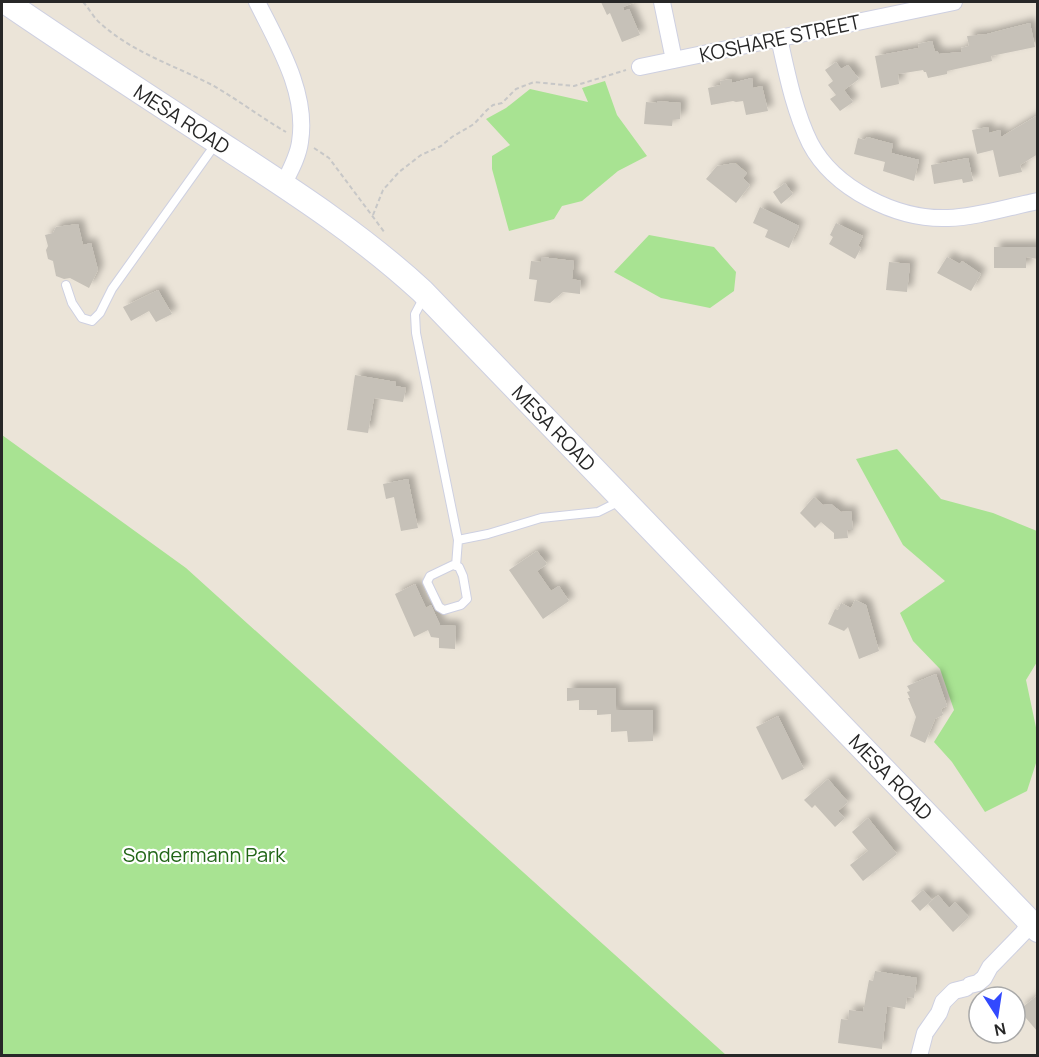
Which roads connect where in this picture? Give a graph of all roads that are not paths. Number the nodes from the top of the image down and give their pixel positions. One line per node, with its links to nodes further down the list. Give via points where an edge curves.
1 (6, 2): 9 (main road, MESA ROAD)
2 (257, 2): 10 (street, via 285,60 302,122 298,151)
3 (662, 2): 7 (street)
4 (954, 2): 5 (street, KOSHARE STREET)
5 (883, 9): 6 (street, KOSHARE STREET)
6 (779, 38): 7 (street, KOSHARE STREET); 11 (street, via 791,93 812,145 838,177 856,191 892,209 931,218)
7 (674, 60): 8 (street, KOSHARE STREET)
8 (640, 67)
9 (217, 142): 10 (main road, MESA ROAD); 12 (lane, via 112,289 98,317 92,321 82,318)
10 (283, 185): 13 (main road, MESA ROAD, via 376,250)
11 (1038, 201)
12 (66, 285)
13 (425, 295): 14 (main road, MESA ROAD); 15 (lane, via 415,314 416,333)
14 (623, 500): 15 (lane, via 598,512 541,518); 17 (main road, MESA ROAD)
15 (458, 540): 16 (lane)
16 (456, 566): 16 (lane, via 428,579 431,592 444,610 467,599 463,576)
17 (1035, 920): 18 (street, via 984,978 968,987 952,1008 939,1013 925,1033)
18 (919, 1056)

